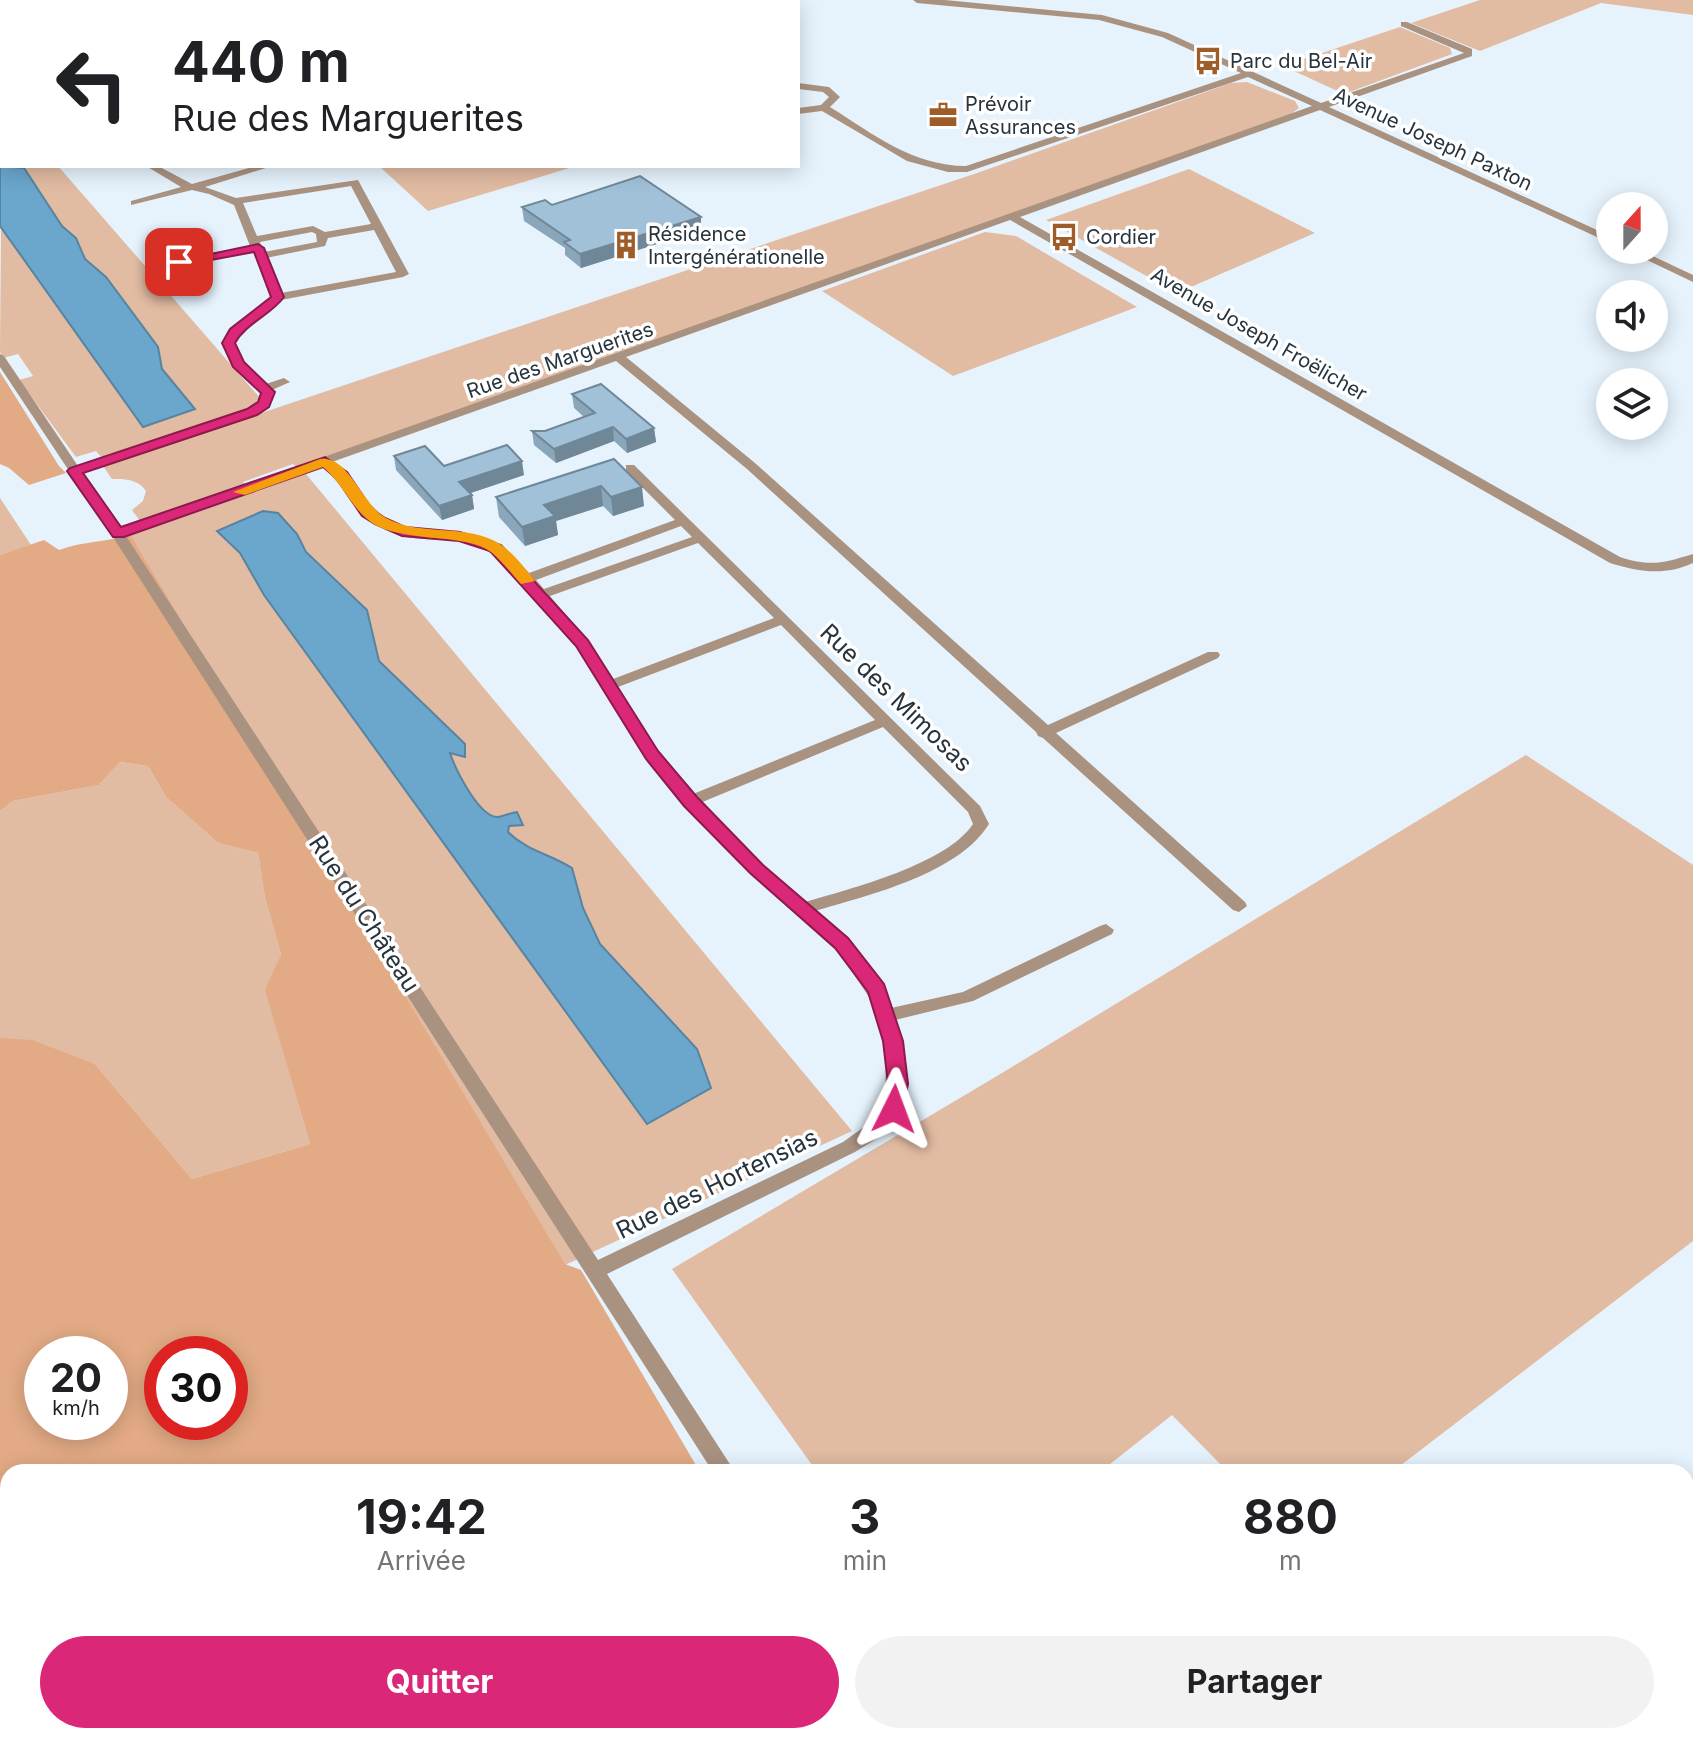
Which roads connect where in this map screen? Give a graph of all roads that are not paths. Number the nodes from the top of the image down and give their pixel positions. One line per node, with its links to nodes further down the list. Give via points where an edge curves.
1 (917, 0): 3 (street, Avenue Joseph Paxton, via 1116,20 1165,35)
2 (1404, 24): 5 (street, via 1469,54)
3 (1248, 74): 5 (street, Avenue Joseph Paxton); 6 (street, via 967,169 927,166)
4 (800, 86): 6 (street, via 832,93 835,101)
5 (1320, 107): 13 (street); 15 (street, Avenue Joseph Paxton)
6 (824, 108): 7 (street)
7 (800, 111)
8 (155, 168): 10 (street)
9 (259, 168): 10 (street)
10 (187, 186): 11 (street); 12 (street)
11 (236, 201): 14 (street, via 354,182); 17 (street)
12 (135, 203)
13 (1012, 217): 23 (street, Rue des Marguerites); 32 (street, Avenue Joseph Froëlicher, via 1615,560 1661,570)
14 (378, 226): 16 (street); 21 (street, via 403,274)
15 (1596, 234)
16 (322, 236): 17 (street, via 313,229); 17 (street, via 321,244)
17 (258, 248): 18 (street); 21 (street)
18 (179, 262)
19 (1661, 264): 20 (street)
20 (1693, 279)
21 (277, 297): 25 (street, via 229,343 238,364)
22 (0, 358): 28 (street, Rue du Château)
23 (620, 358): 26 (street, Rue des Marguerites); 39 (street, via 751,466)
24 (284, 382): 25 (street)
25 (266, 388): 28 (street, via 265,404 252,412)
26 (325, 462): 30 (street, Rue des Marguerites); 33 (street, Rue des Hortensias, via 380,521 402,531 478,540 495,548)
27 (630, 468): 29 (street, Rue des Mimosas)
28 (75, 471): 30 (street, Rue du Château)
29 (684, 521): 31 (street, Rue des Mimosas); 33 (street)
30 (118, 534): 45 (street, Rue du Château)
31 (700, 538): 34 (street); 35 (street, Rue des Mimosas)
32 (1693, 558)
33 (525, 579): 34 (street, Rue des Hortensias)
34 (539, 595): 37 (street, Rue des Hortensias, via 583,644)
35 (782, 620): 37 (street); 38 (street, Rue des Mimosas)
36 (1213, 655): 39 (street)
37 (608, 686): 40 (street, Rue des Hortensias, via 652,755)
38 (885, 721): 40 (street); 42 (street, Rue des Mimosas, via 975,810 980,829 924,868)
39 (1043, 733): 41 (street)
40 (691, 801): 42 (street, Rue des Hortensias, via 756,869)
41 (1239, 906)
42 (805, 908): 44 (street, Rue des Hortensias, via 842,943 877,989)
43 (1106, 930): 44 (street, via 967,997)
44 (885, 1016): 45 (street, Rue des Hortensias, via 898,1084 886,1124)
45 (594, 1271): 46 (street, Rue du Château)
46 (720, 1464)

